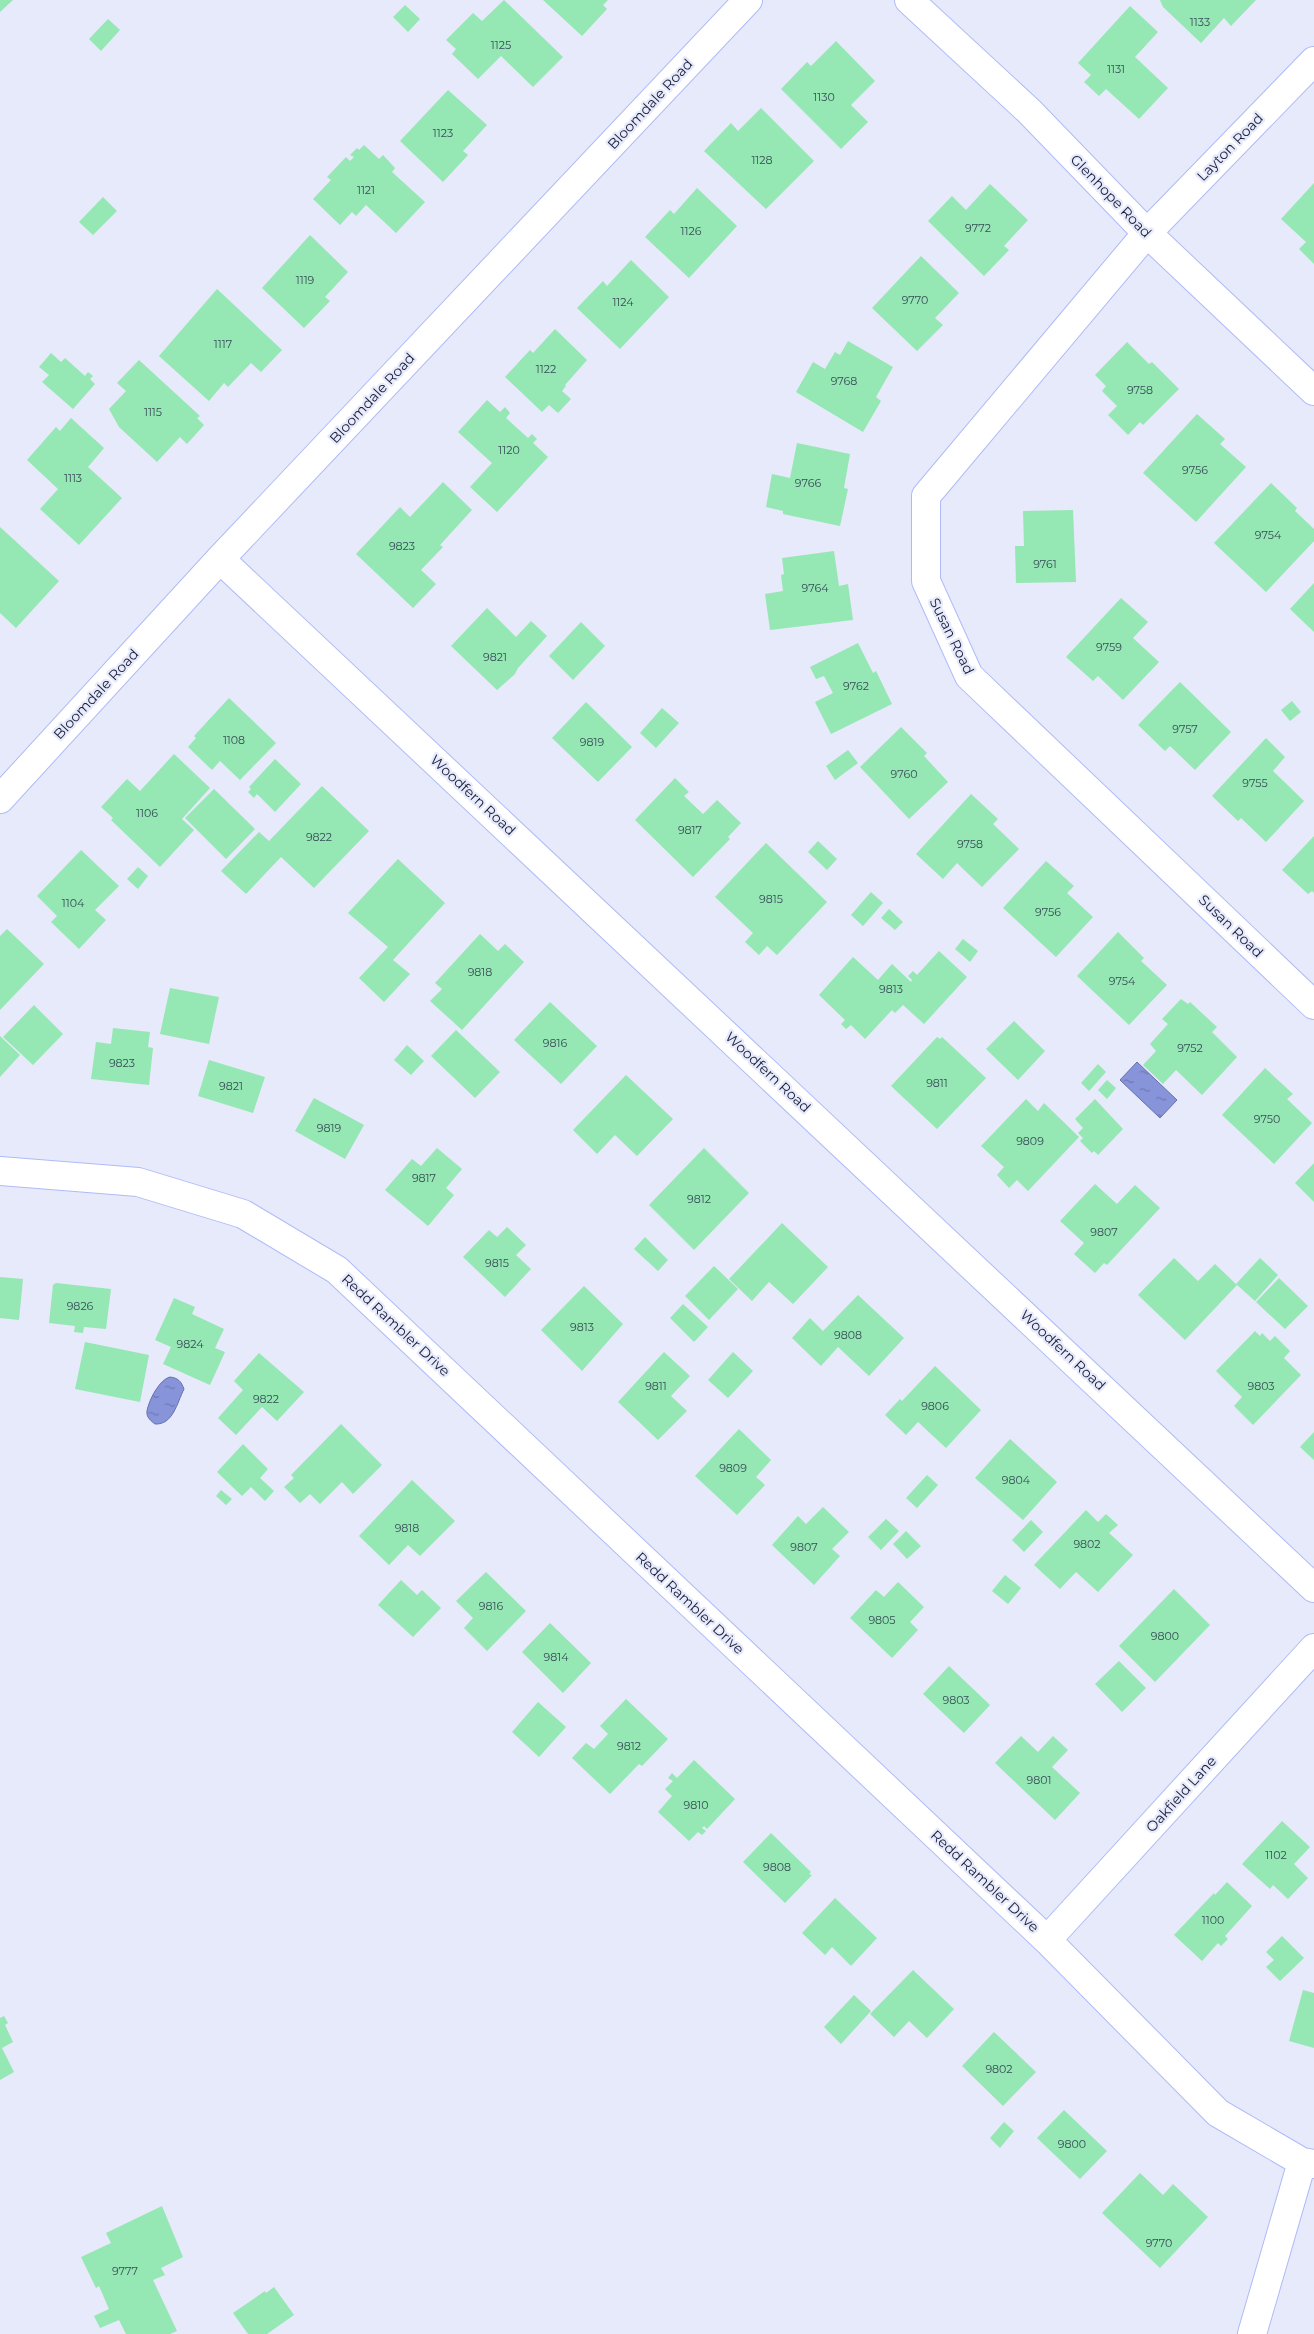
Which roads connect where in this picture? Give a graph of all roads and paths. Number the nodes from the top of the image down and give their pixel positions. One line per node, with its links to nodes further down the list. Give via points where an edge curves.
1 (748, 0): 6 (street, Bloomdale Road)
2 (909, 0): 4 (street, Glenhope Road, via 1029,111)
3 (1314, 61): 4 (street, Layton Road)
4 (1147, 233): 5 (street, Glenhope Road); 8 (street, Susan Road, via 926,496 926,581 969,676)
5 (1314, 391)
6 (220, 559): 7 (street, Bloomdale Road); 10 (street, Woodfern Road)
7 (0, 800)
8 (1314, 1005)
9 (0, 1171): 12 (street, Redd Rambler Drive, via 138,1182 243,1214 337,1270)
10 (1314, 1588)
11 (1314, 1648): 12 (street, Oakfield Lane)
12 (1047, 1940): 13 (street, Redd Rambler Drive, via 1218,2113)
13 (1308, 2163): 14 (street)
14 (1252, 2334)

